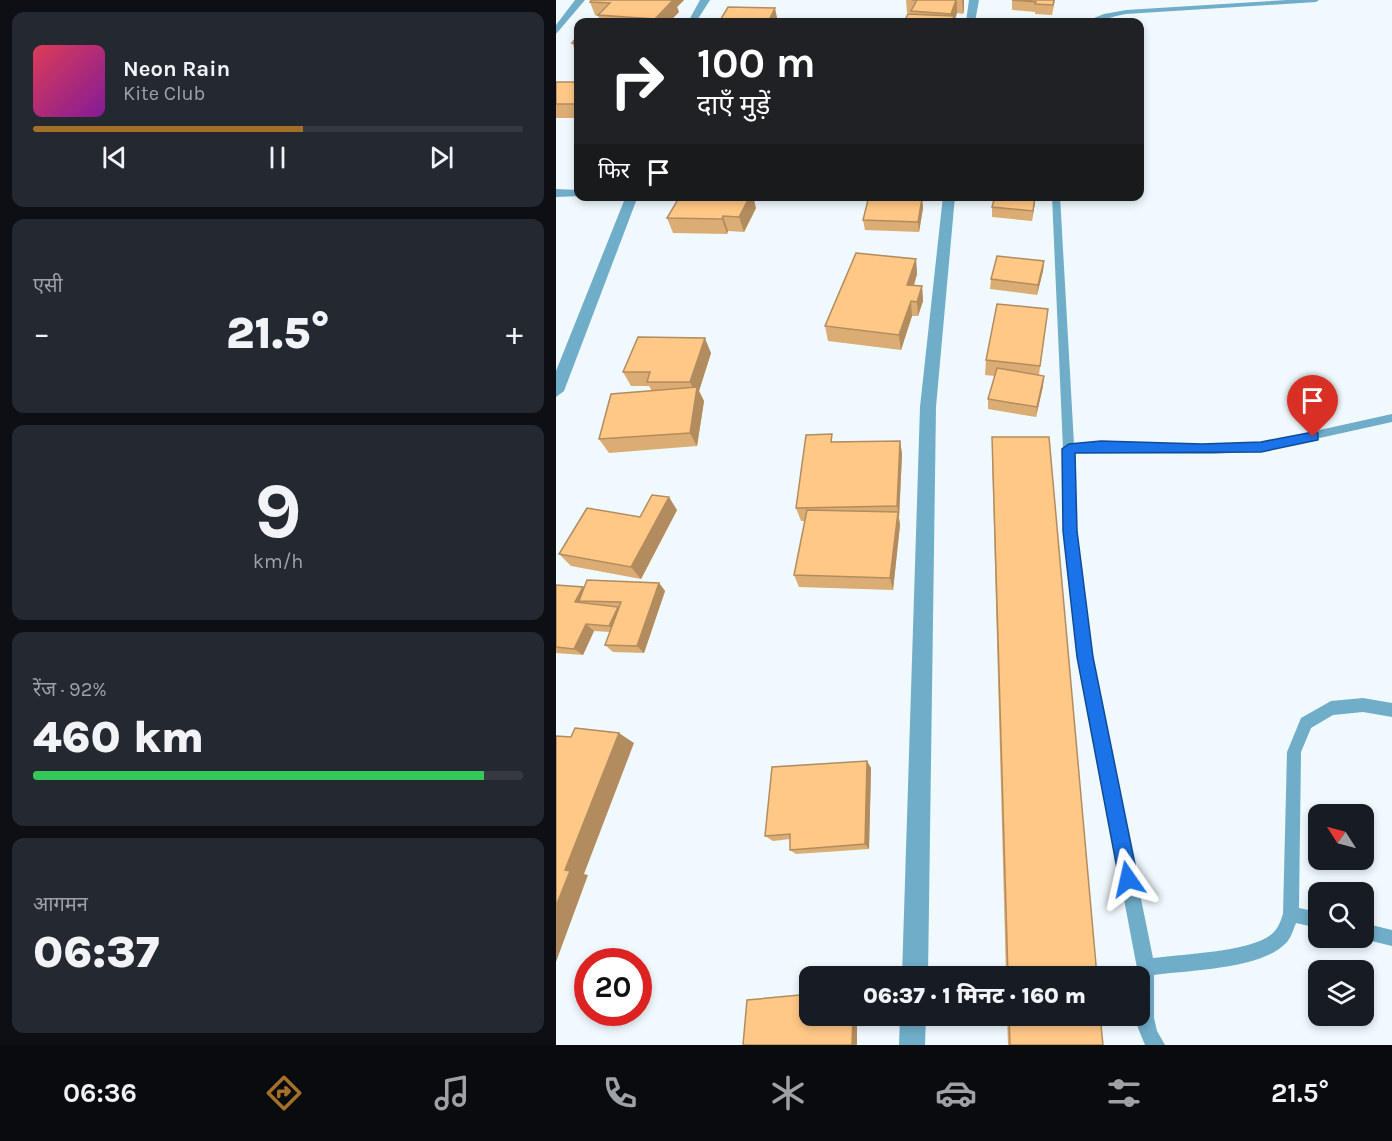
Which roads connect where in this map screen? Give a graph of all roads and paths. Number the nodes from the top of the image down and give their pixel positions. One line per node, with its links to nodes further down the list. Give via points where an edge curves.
1 (580, 0): 8 (street)
2 (705, 0): 5 (street)
3 (974, 0): 6 (street)
4 (1315, 0): 7 (lane, via 1126,12)
5 (694, 18)
6 (972, 18)
7 (1098, 18)
8 (556, 31)
9 (556, 193): 10 (street)
10 (574, 194)
11 (630, 201): 14 (street)
12 (949, 201): 22 (street, via 928,407)
13 (1056, 201): 16 (lane)
14 (556, 391)
15 (1392, 418): 16 (lane, via 1261,447)
16 (1069, 449): 23 (lane, via 1070,531 1085,657)
17 (1392, 711): 18 (lane, via 1363,705 1331,708 1306,723 1294,752)
18 (1291, 914): 19 (lane); 24 (lane, via 1280,938 1262,948 1228,957)
19 (1308, 918)
20 (1374, 934): 21 (lane)
21 (1392, 938)
22 (915, 966)
23 (1146, 966)
24 (1150, 967)
25 (913, 1026): 27 (street)
26 (1147, 1026): 28 (lane, via 1148,1036)
27 (912, 1045)
28 (1156, 1045)

